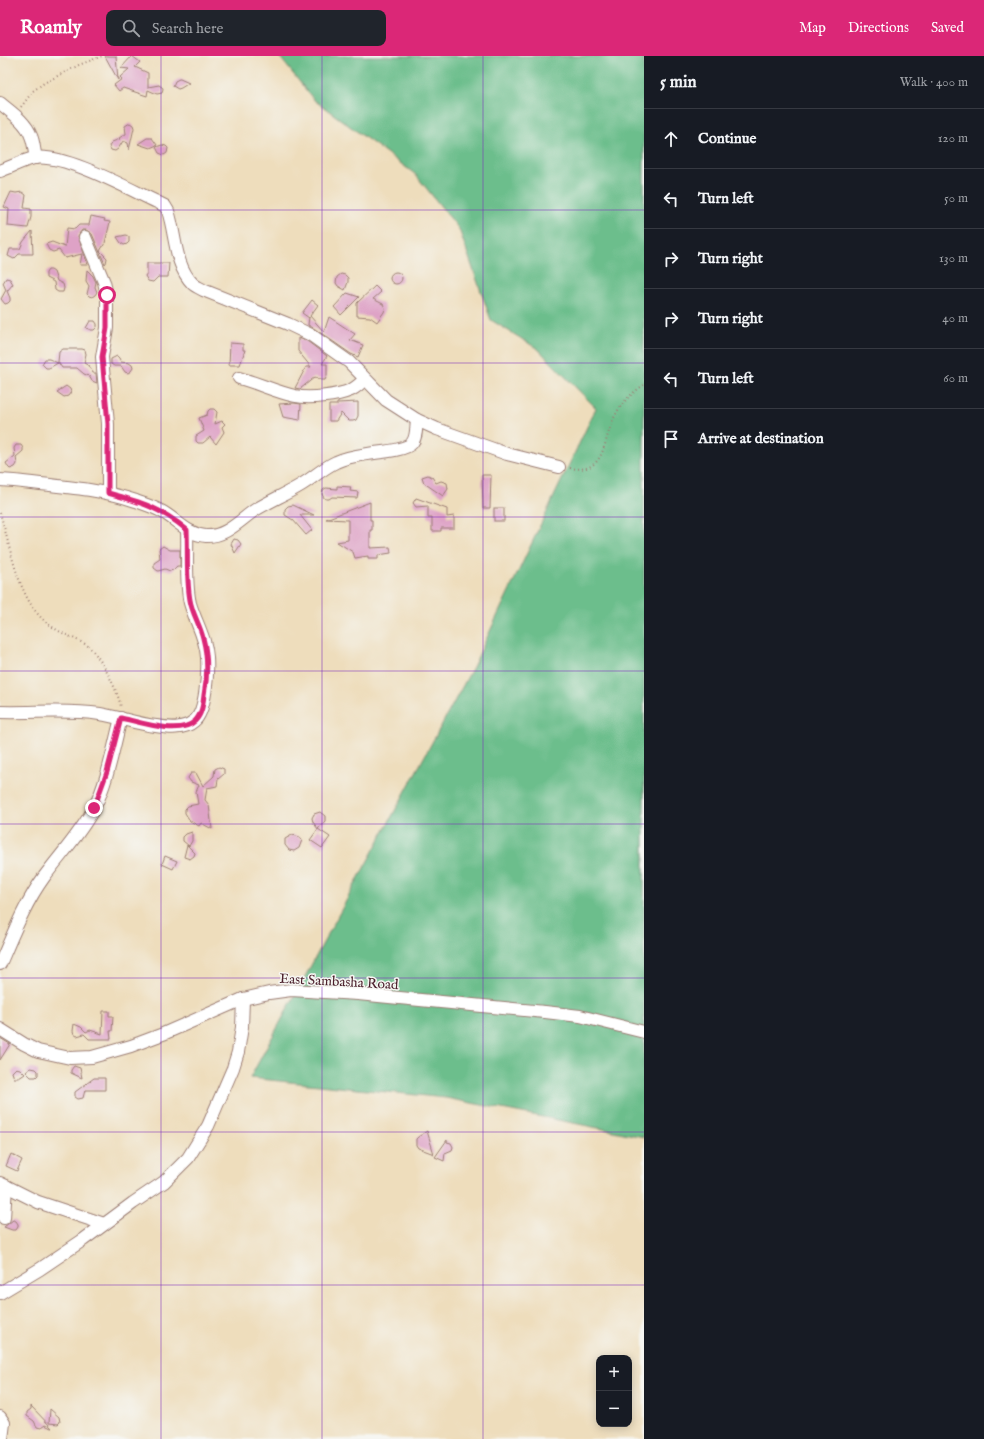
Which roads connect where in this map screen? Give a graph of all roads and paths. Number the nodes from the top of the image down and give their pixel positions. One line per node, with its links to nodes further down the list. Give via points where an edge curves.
1 (102, 56): 3 (path, via 66,71 38,87)
2 (0, 103): 3 (street)
3 (15, 116): 4 (street, via 32,137)
4 (36, 158): 5 (street); 8 (street, via 86,168 165,206 170,217 177,255 193,284 311,335 349,362)
5 (0, 171)
6 (85, 237): 13 (street, via 107,295 107,328 102,357 108,424)
7 (239, 378): 8 (street, via 306,398 350,390)
8 (365, 378): 10 (street, via 386,400)
9 (644, 385): 11 (path, via 626,400 616,413 602,455 594,464 586,469)
10 (418, 420): 11 (street, via 507,454); 15 (street, via 415,437 412,443 405,447 337,461 301,485 255,510 225,532 204,536)
11 (559, 467)
12 (0, 480): 13 (street)
13 (108, 493): 15 (street, via 161,510)
14 (0, 513): 17 (path, via 27,599 51,627 92,650 118,694)
15 (187, 530): 17 (street, via 190,602 203,636 207,656 207,681 201,711 195,721 171,728)
16 (0, 712): 17 (street, via 74,712)
17 (121, 718): 18 (street, via 107,772 94,808 43,878 14,930)
18 (0, 964)
19 (243, 1000): 20 (street, East Sambasha Road, via 163,1034 92,1057 70,1058 38,1051); 21 (street, East Sambasha Road, via 291,990 358,994 580,1016); 24 (street, via 242,1027 234,1062 208,1126 188,1158 164,1182)
20 (0, 1029)
21 (644, 1032)
22 (3, 1184): 23 (street); 24 (street, via 38,1202)
23 (4, 1218)
24 (104, 1224): 25 (street)
25 (0, 1293)
26 (0, 1417): 27 (street, via 4,1423)
27 (2, 1439)

